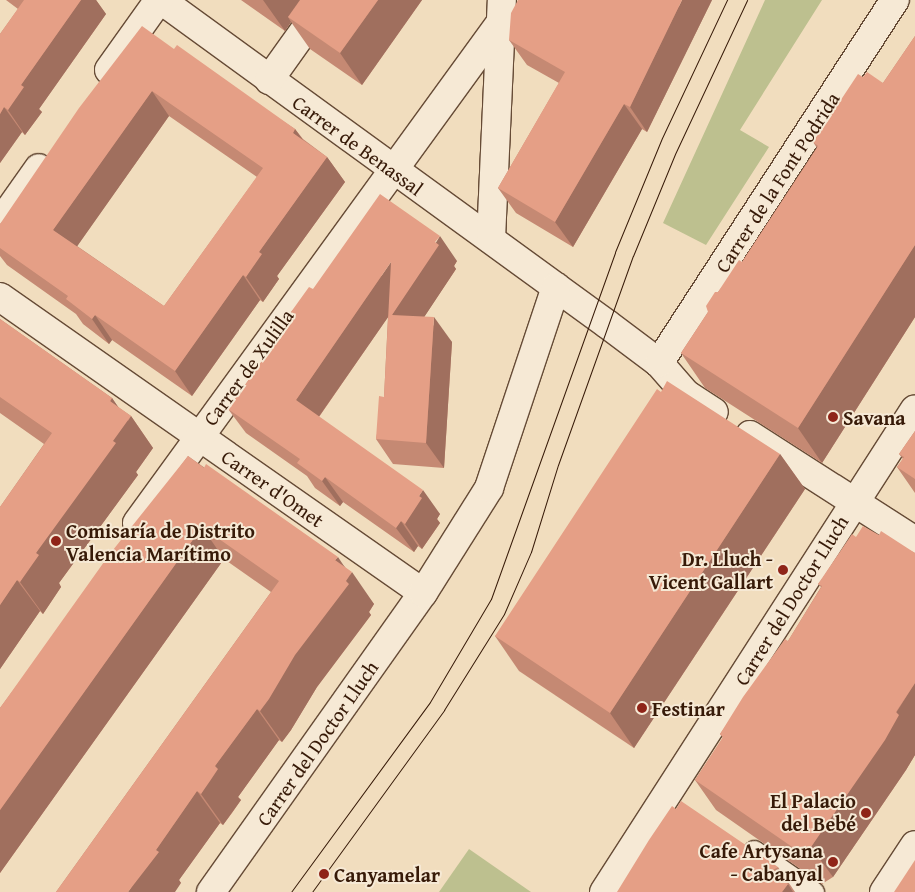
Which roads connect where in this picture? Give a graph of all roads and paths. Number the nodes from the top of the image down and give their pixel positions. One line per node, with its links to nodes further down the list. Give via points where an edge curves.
1 (160, 0): 5 (street, Carrer de Benassal); 6 (street)
2 (326, 0): 5 (street)
3 (895, 0): 13 (street, Carrer de la Font Podrida)
4 (501, 11): 8 (street, Carrer de Xulilla); 10 (street)
5 (269, 80): 8 (street, Carrer de Benassal)
6 (97, 88)
7 (57, 143): 9 (street)
8 (392, 170): 10 (street, Carrer de Benassal); 15 (street, Carrer de Xulilla)
9 (0, 223)
10 (491, 239): 11 (street, Carrer de Benassal)
11 (556, 287): 13 (street, Carrer de Benassal); 19 (street, via 489,488)
12 (0, 297): 15 (street, Carrer d'Omet)
13 (659, 363): 16 (street, Carrer de Benassal, via 686,394)
14 (915, 409): 16 (street, Carrer del Doctor Lluch)
15 (199, 436): 18 (street, Carrer de Xulilla); 19 (street, Carrer d'Omet)
16 (854, 502): 17 (street, Carrer de Benassal); 23 (street, Carrer del Doctor Lluch, via 677,798)
17 (915, 541)
18 (119, 548)
19 (423, 593): 22 (street, Carrer del Doctor Lluch)
20 (733, 837): 24 (street)
21 (915, 845): 25 (street)
22 (211, 892)
23 (604, 892)
24 (813, 892)
25 (884, 892)

